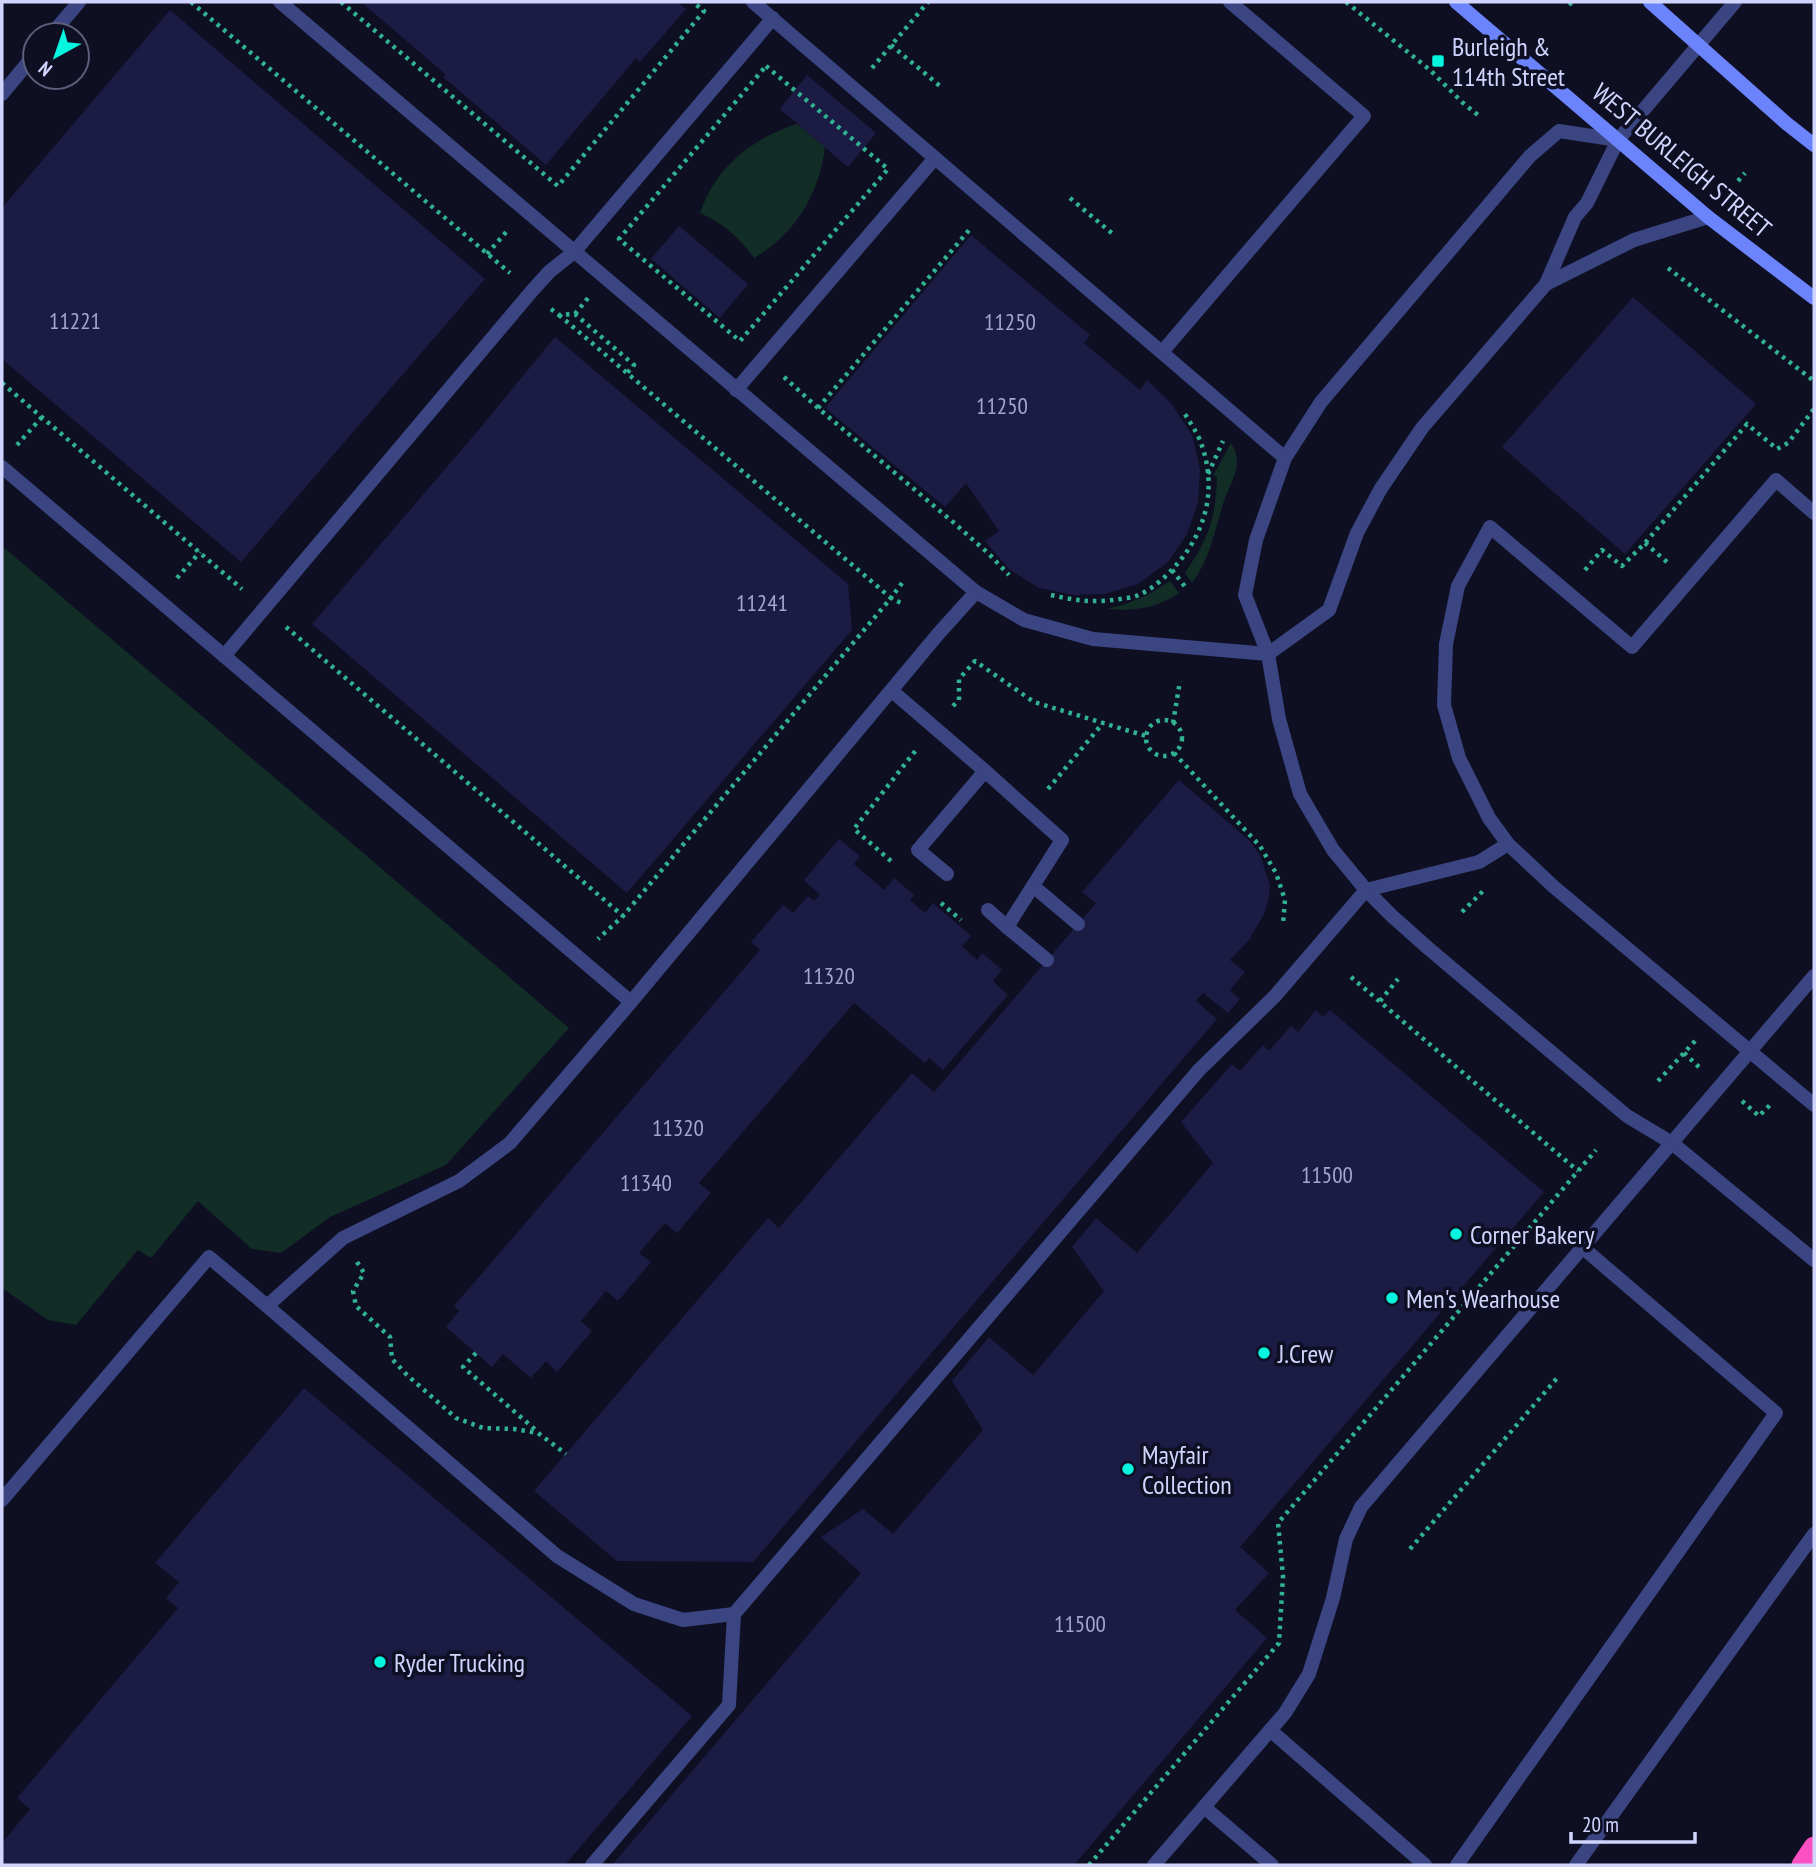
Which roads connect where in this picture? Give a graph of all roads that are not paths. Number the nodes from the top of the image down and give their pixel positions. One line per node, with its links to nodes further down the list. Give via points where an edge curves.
1 (79, 2): 9 (street)
2 (280, 2): 17 (street)
3 (753, 2): 8 (street)
4 (1230, 2): 20 (street, via 1364,116)
5 (1456, 2): 13 (main road, WEST BURLEIGH STREET)
6 (1650, 2): 10 (main road)
7 (1735, 2): 10 (street)
8 (773, 18): 15 (street); 17 (street)
9 (63, 21)
10 (1699, 45): 13 (street); 14 (main road)
11 (21, 71): 12 (street)
12 (2, 94)
13 (1618, 140): 16 (main road, WEST BURLEIGH STREET); 18 (street, via 1587,203 1575,217); 22 (street, via 1559,131 1530,156 1321,402)
14 (1814, 145)
15 (935, 158): 20 (street); 21 (street)
16 (1708, 217): 18 (street, via 1634,240); 19 (main road, WEST BURLEIGH STREET)
17 (574, 252): 21 (street); 27 (street, via 531,292)
18 (1546, 284): 26 (street, via 1422,428 1380,490 1357,533 1329,610)
19 (1814, 298)
20 (1162, 352): 22 (street)
21 (736, 390): 25 (street)
22 (1285, 458): 26 (street, via 1256,540 1245,595)
23 (2, 467): 27 (street)
24 (1814, 513): 30 (street, via 1776,480 1632,647 1490,527 1458,586 1446,644 1444,705 1460,758 1489,818)
25 (976, 592): 26 (street, via 1024,620 1093,639); 28 (street)
26 (1268, 654): 33 (street, via 1279,719 1300,794 1333,849)
27 (224, 656): 39 (street)
28 (892, 691): 29 (street); 39 (street)
29 (985, 771): 31 (street, via 918,850); 32 (street, via 1062,840)
30 (1508, 844): 33 (street, via 1479,862); 40 (street)
31 (947, 874)
32 (1033, 886): 35 (street); 36 (street)
33 (1366, 890): 42 (street, via 1627,1116); 48 (street, via 1275,996 1199,1070)
34 (988, 910): 36 (street)
35 (1078, 923)
36 (1007, 927): 37 (street)
37 (1047, 960)
38 (1814, 976): 40 (street)
39 (631, 1002): 45 (street, via 510,1143 459,1181 342,1238)
40 (1750, 1052): 41 (street); 42 (street)
41 (1814, 1105)
42 (1672, 1143): 43 (street); 44 (street)
43 (1582, 1247): 49 (street, via 1361,1507 1346,1539 1309,1674); 56 (street, via 1776,1413)
44 (1814, 1260)
45 (267, 1306): 46 (street, via 209,1257); 48 (street, via 557,1556 634,1604 683,1620)
46 (2, 1500)
47 (1814, 1534): 57 (street)
48 (734, 1614): 52 (street, via 729,1706)
49 (1270, 1730): 50 (street); 55 (street)
50 (1204, 1807): 53 (street); 54 (street)
51 (1814, 1847): 58 (highway)
52 (592, 1865)
53 (1154, 1865)
54 (1272, 1865)
55 (1425, 1865)
56 (1457, 1865)
57 (1576, 1865)
58 (1802, 1865)

